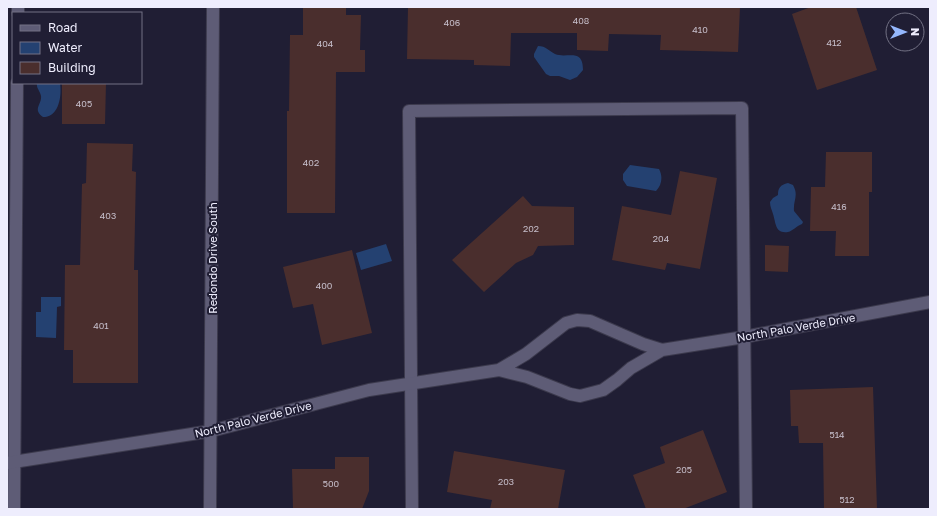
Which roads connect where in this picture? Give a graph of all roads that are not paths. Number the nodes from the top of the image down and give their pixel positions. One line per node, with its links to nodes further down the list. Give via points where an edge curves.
1 (213, 7): 8 (street, Redondo Drive South)
2 (17, 84): 9 (street)
3 (930, 302): 4 (street, North Palo Verde Drive)
4 (744, 337): 5 (street, North Palo Verde Drive); 7 (street, via 742,108 409,111); 13 (street)
5 (662, 350): 6 (street, North Palo Verde Drive, via 636,365 603,390 580,396 532,378); 6 (street, North Palo Verde Drive, via 590,321 578,320 566,323 526,354)
6 (498, 370): 7 (street, North Palo Verde Drive)
7 (411, 384): 8 (street, North Palo Verde Drive, via 369,390); 12 (street)
8 (211, 431): 9 (street, North Palo Verde Drive); 11 (street, Redondo Drive South)
9 (11, 462): 10 (street)
10 (14, 509)
11 (210, 509)
12 (412, 509)
13 (746, 509)

